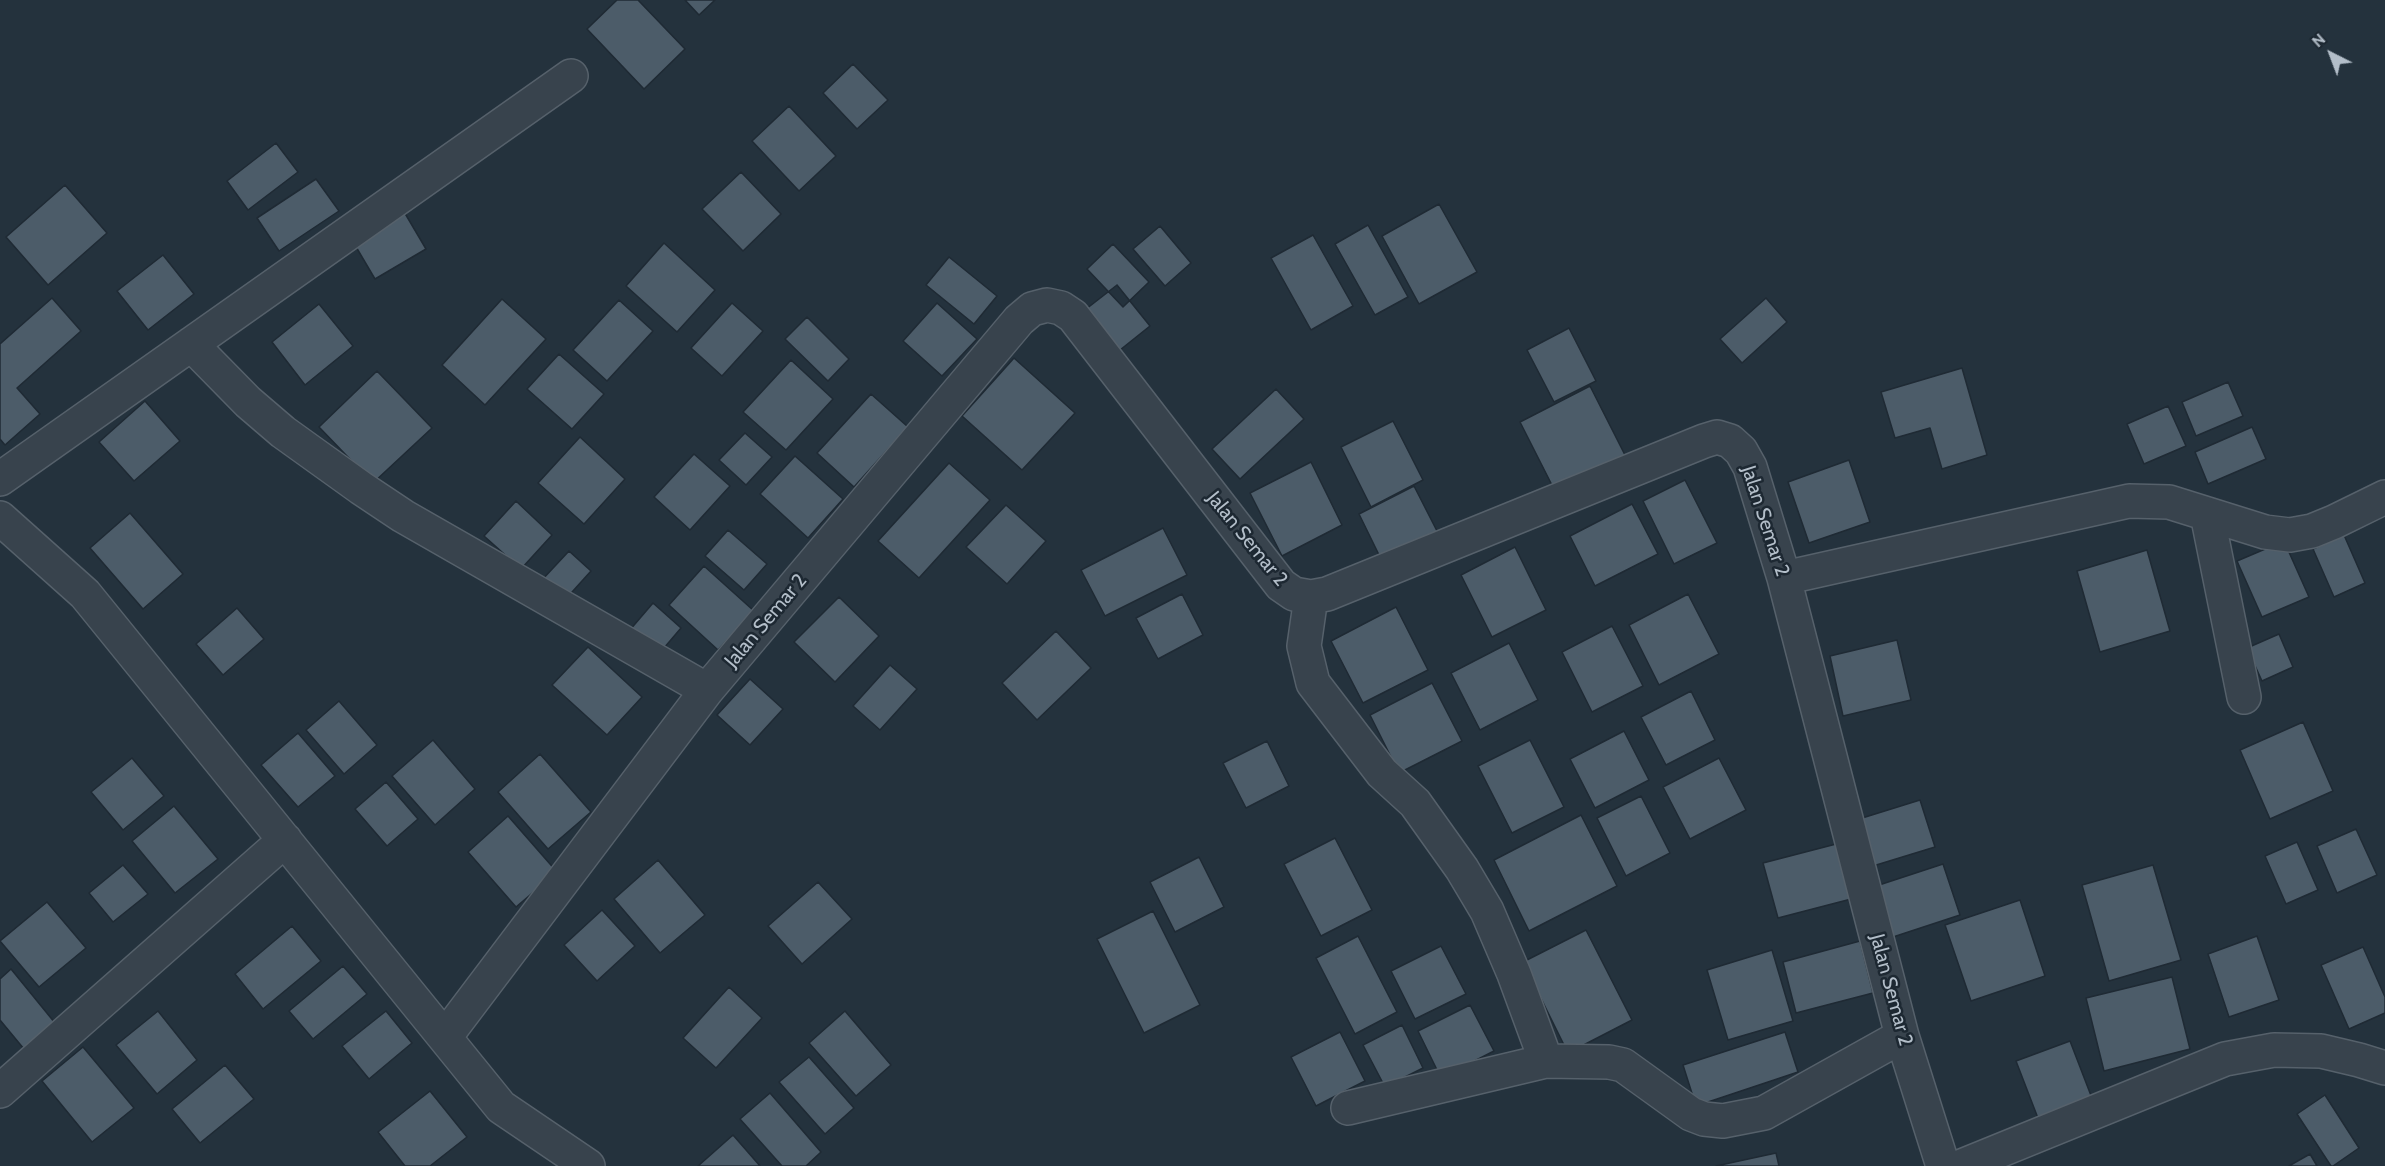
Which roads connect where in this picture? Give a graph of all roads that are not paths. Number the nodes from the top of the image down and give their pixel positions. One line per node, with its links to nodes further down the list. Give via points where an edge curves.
1 (571, 76): 2 (street)
2 (191, 344): 3 (street); 9 (street, via 248,402 361,488)
3 (0, 479)
4 (2385, 497): 5 (street, via 2312,531 2290,535 2265,532)
5 (2207, 514): 7 (street, via 2169,502 2129,501); 10 (street)
6 (0, 518): 11 (street, via 85,594)
7 (1784, 578): 8 (street, Jalan Semar 2, via 1750,467 1741,451 1730,441 1717,437 1327,594); 12 (street, Jalan Semar 2)
8 (1311, 597): 9 (street, Jalan Semar 2, via 1294,594 1281,585 1073,316 1047,305 1032,309 1019,320); 14 (street, via 1304,646 1313,683 1382,774 1415,803 1462,869 1487,911)
9 (707, 690): 13 (street, Jalan Semar 2)
10 (2244, 697)
11 (285, 840): 13 (street); 16 (street)
12 (1902, 1036): 14 (street, via 1764,1113 1723,1121 1691,1114 1623,1065); 19 (street, Jalan Semar 2)
13 (445, 1037): 18 (street, via 501,1107)
14 (1546, 1061): 17 (street)
15 (2385, 1068): 20 (street, via 2321,1051 2274,1050 2225,1059)
16 (0, 1091)
17 (1348, 1108)
18 (588, 1166)
19 (1943, 1166)
20 (1962, 1166)

